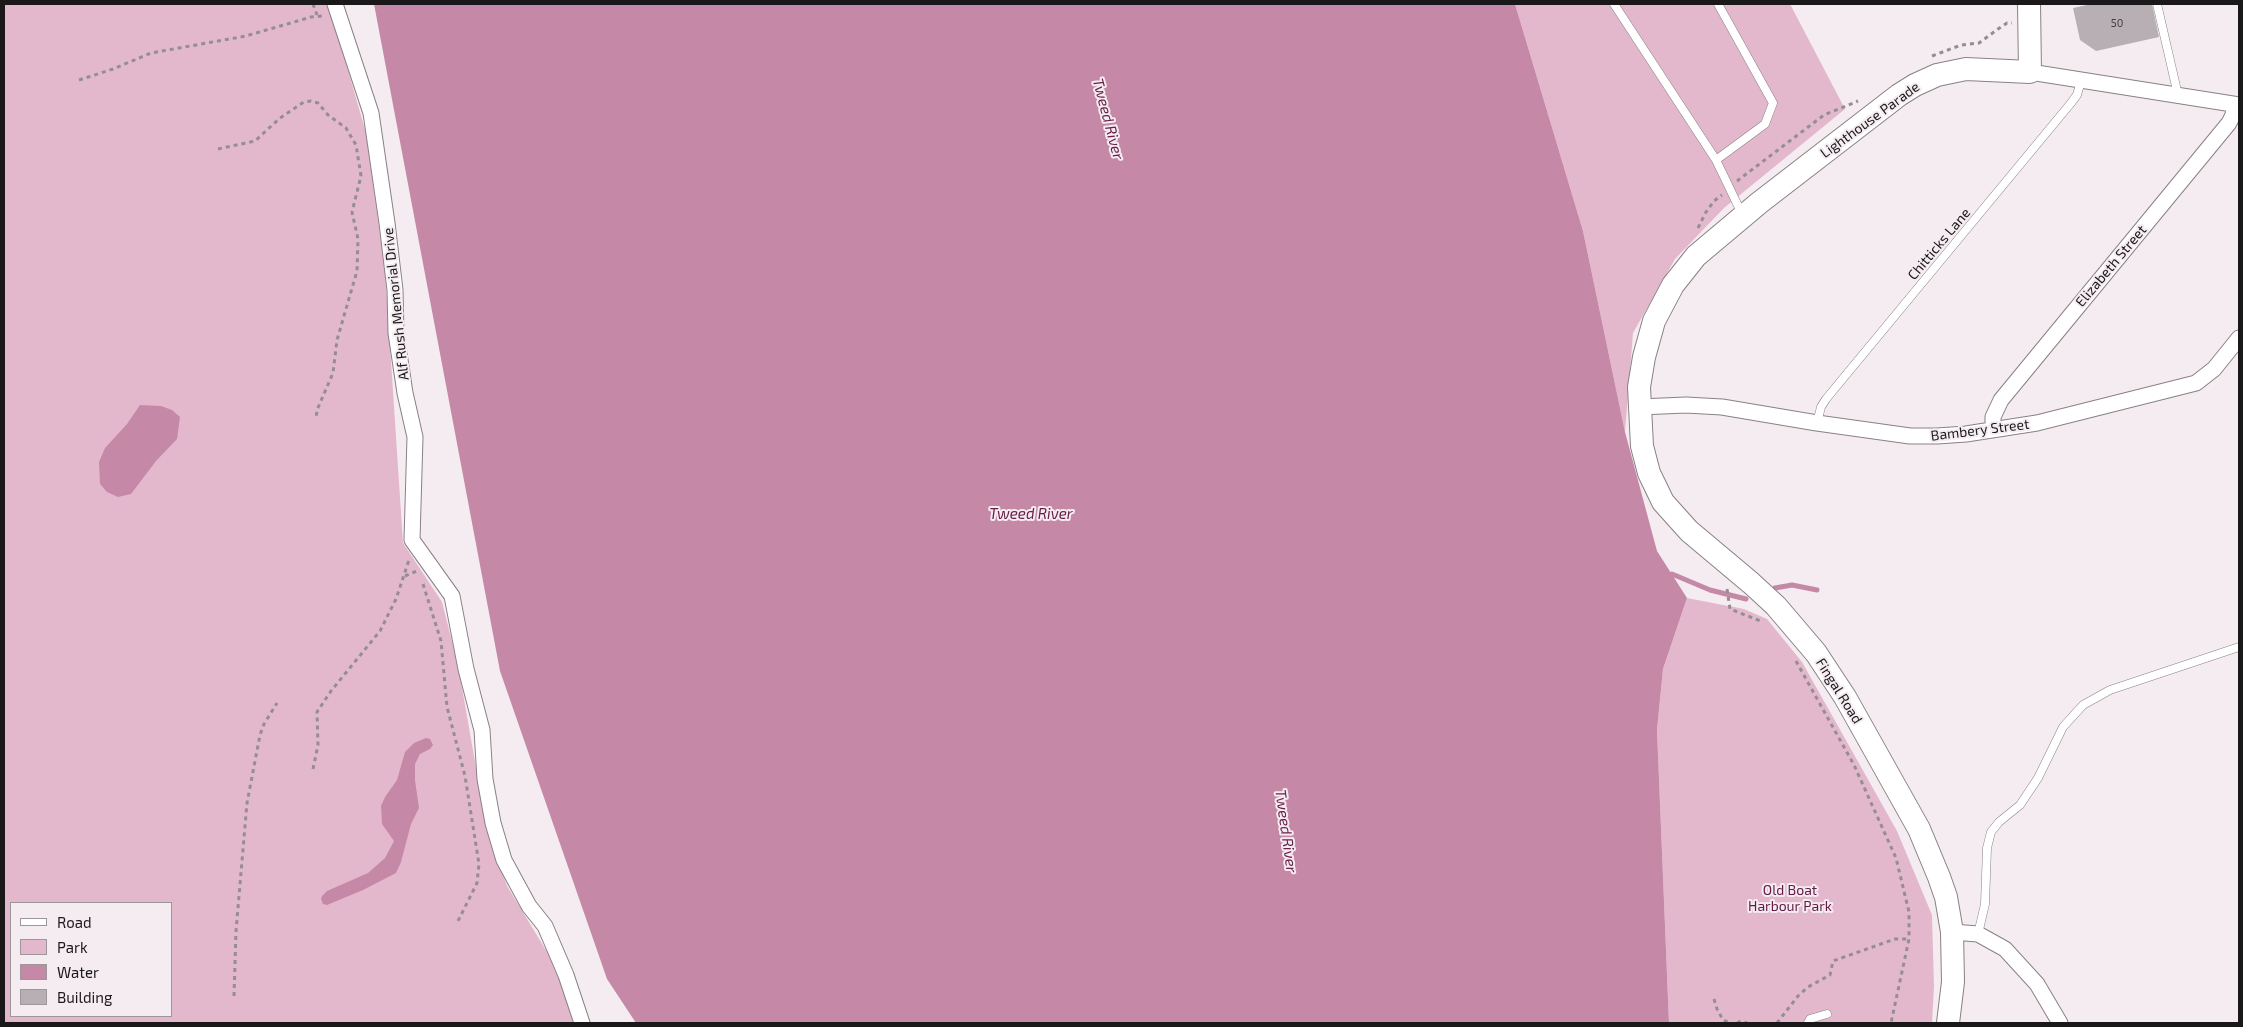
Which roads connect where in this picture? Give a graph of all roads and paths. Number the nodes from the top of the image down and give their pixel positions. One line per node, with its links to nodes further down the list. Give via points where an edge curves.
1 (313, 4): 7 (path)
2 (335, 4): 8 (street, Alf Rush Memorial Drive)
3 (1614, 4): 17 (lane)
4 (1718, 4): 17 (lane, via 1773,103 1765,124)
5 (2157, 4): 13 (lane)
6 (2030, 13): 9 (path, via 2007,23 1979,43 1937,52); 10 (street)
7 (317, 16): 8 (path, via 330,18); 11 (path, via 246,36 151,53)
8 (341, 25): 26 (street, Alf Rush Memorial Drive, via 371,112 387,223 395,290 396,333 415,437)
9 (1929, 58)
10 (2030, 72): 12 (street, Lighthouse Parade); 19 (street, Lighthouse Parade, via 1966,69 1937,75 1916,85)
11 (79, 80)
12 (2081, 81): 13 (street, Lighthouse Parade); 24 (lane, Chitticks Lane, via 2071,103 1826,399)
13 (2178, 95): 15 (street, Lighthouse Parade)
14 (1865, 98): 18 (path, via 1824,115 1741,177)
15 (2237, 105): 25 (street, Elizabeth Street, via 2229,123 2001,400 1994,411)
16 (218, 149): 23 (path, via 255,141 280,118 310,101 318,103 346,128 356,145 361,176 352,212 358,239 358,271 337,340 333,373)
17 (1716, 160): 18 (lane)
18 (1730, 190): 19 (lane); 20 (path, via 1714,201)
19 (1742, 216): 22 (street, Lighthouse Parade, via 1696,256 1660,308 1644,357)
20 (1694, 235)
21 (2239, 338): 25 (street, Bambery Street, via 2214,369 2196,383 2037,423)
22 (1639, 407): 24 (street, Bambery Street, via 1722,407); 36 (street, Fingal Road, via 1644,459 1663,502 1689,531 1776,606 1816,654 1842,692 1919,829 1940,878)
23 (316, 418)
24 (1817, 423): 25 (street, Bambery Street, via 1922,436)
25 (1993, 429)
26 (412, 540): 27 (path); 28 (path); 42 (street, via 452,596 482,730 485,779 493,823 504,860 529,906 545,926 566,974)
27 (418, 571): 28 (path); 35 (path, via 441,641 447,707 464,776 479,864 477,883)
28 (405, 576): 34 (path, via 380,631 331,690 318,712 318,745)
29 (1725, 586): 30 (path, via 1730,609 1764,622)
30 (1770, 628)
31 (2239, 646): 37 (lane, via 2110,690 2083,704 2063,726 2038,778 2020,805 1991,832 1987,848 1985,904)
32 (1794, 659): 38 (path, via 1854,765 1896,858 1909,912)
33 (277, 703): 39 (path, via 260,735 246,803)
34 (313, 769)
35 (457, 923)
36 (1952, 932): 37 (street); 49 (street, Fingal Road, via 1953,982)
37 (1978, 934): 50 (street, via 1998,944 2024,968 2047,997)
38 (1909, 938): 46 (path, via 1896,938 1833,961 1830,975 1798,996); 48 (path)
39 (234, 996)
40 (1714, 998): 43 (path, via 1723,1020)
41 (1828, 1014): 47 (lane)
42 (582, 1023)
43 (1730, 1023)
44 (1737, 1023): 45 (path)
45 (1747, 1023)
46 (1777, 1023)
47 (1808, 1023)
48 (1891, 1023)
49 (1948, 1023)
50 (2060, 1023)

